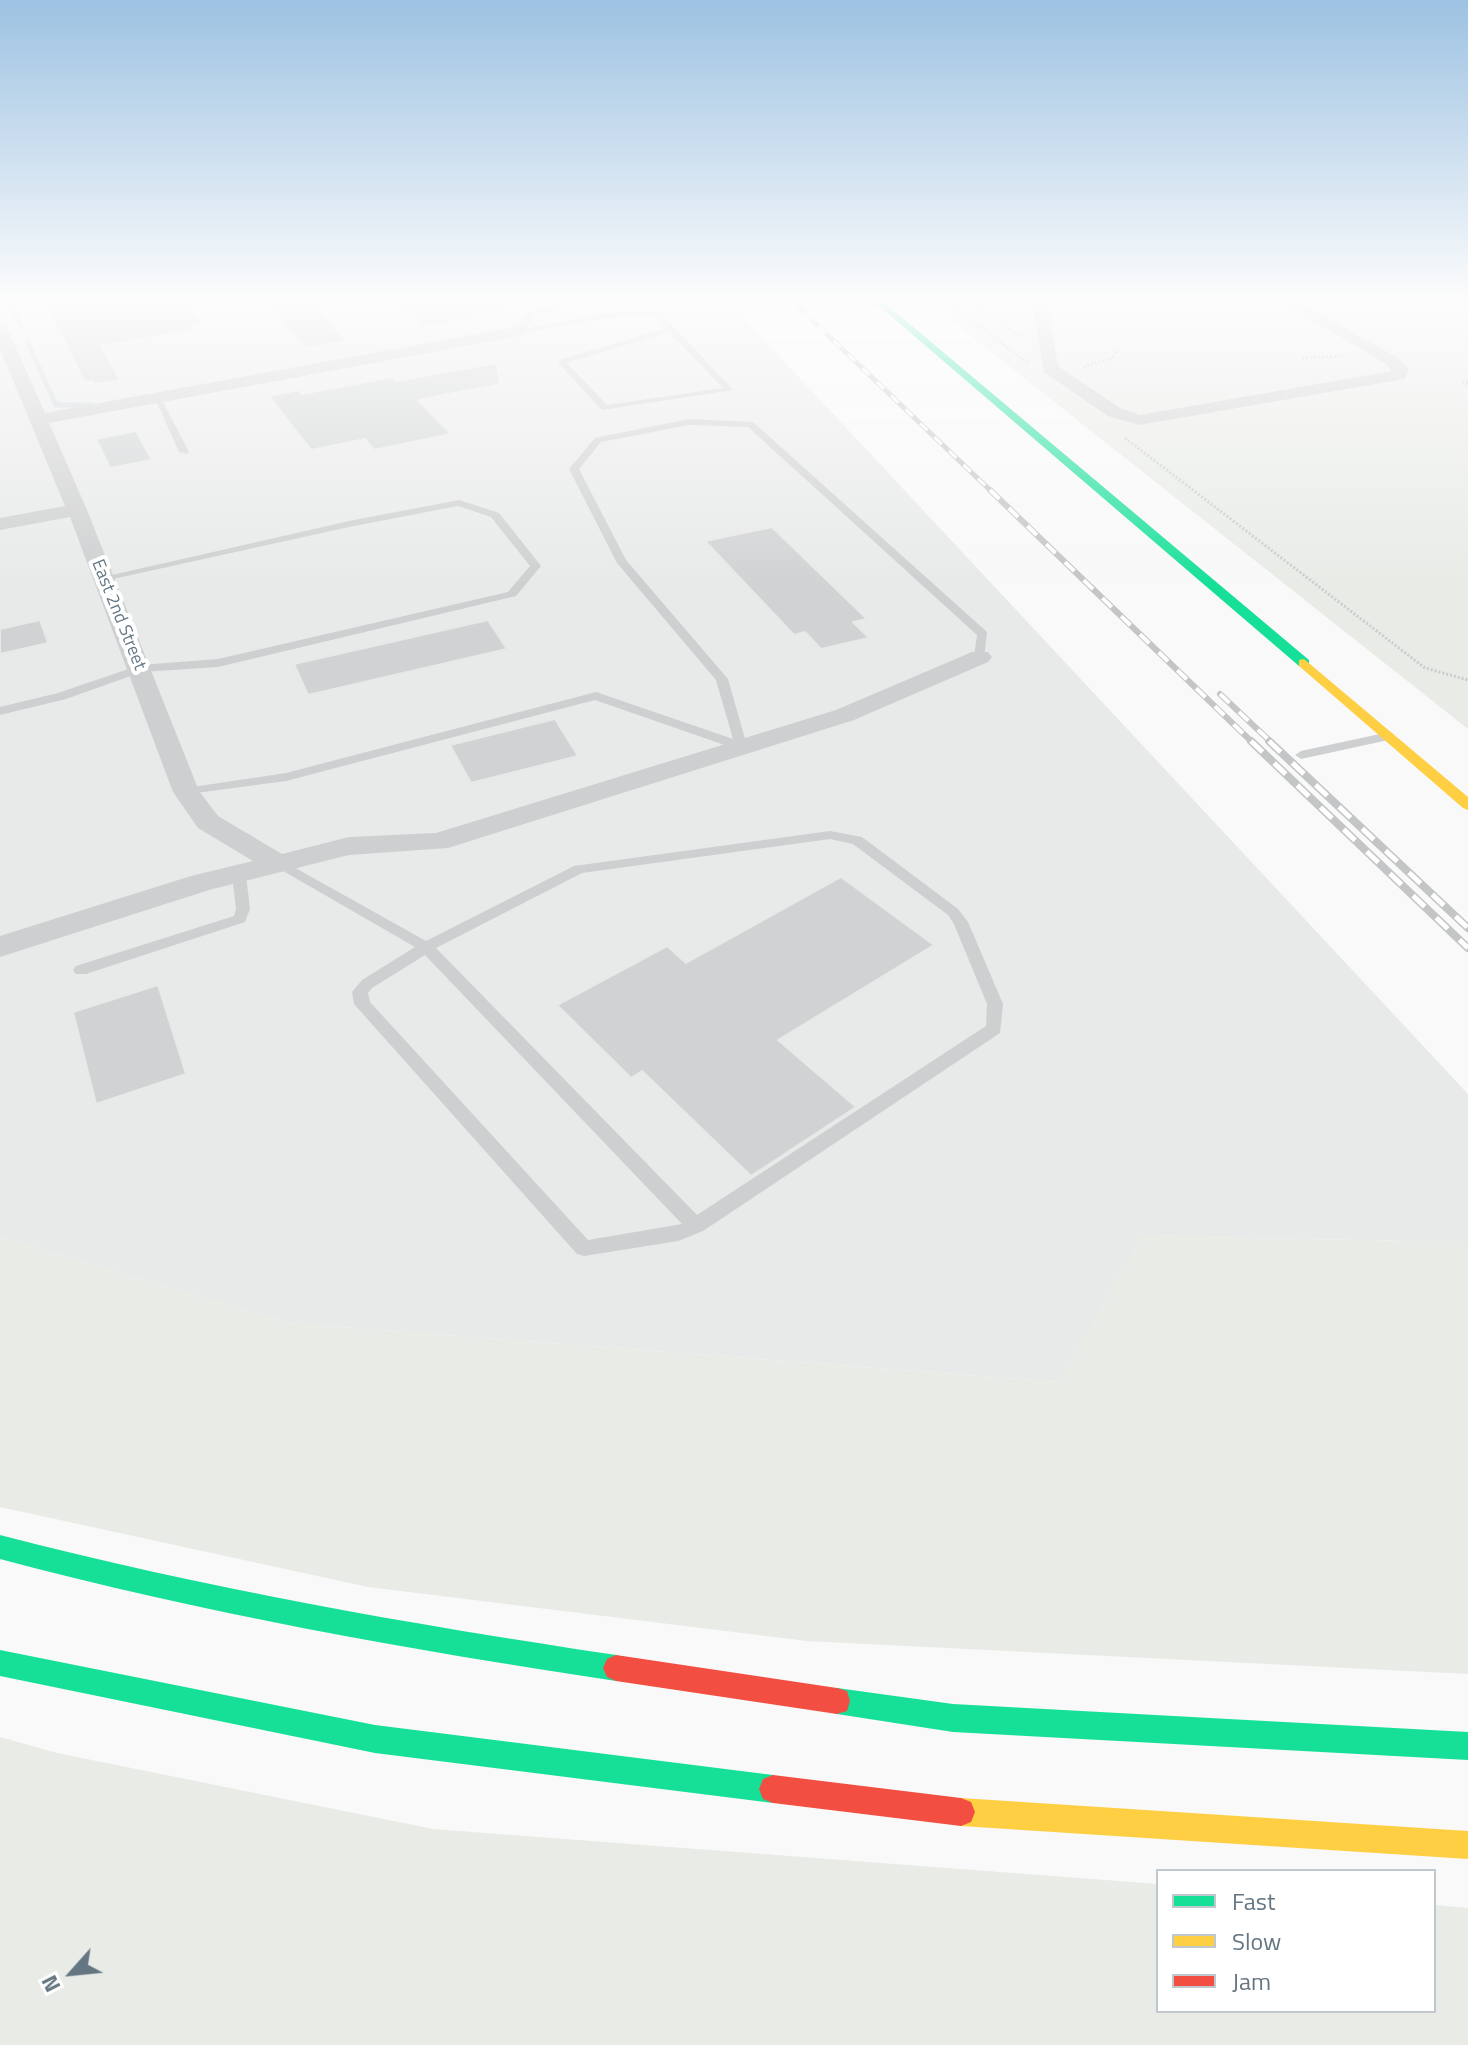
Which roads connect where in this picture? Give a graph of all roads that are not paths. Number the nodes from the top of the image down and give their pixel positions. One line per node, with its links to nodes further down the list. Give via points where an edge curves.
1 (27, 394): 9 (street, East 2nd Street)
2 (176, 394): 8 (street)
3 (592, 394): 4 (lane, via 605,408)
4 (698, 394)
5 (987, 394): 17 (main road)
6 (1089, 394): 7 (street, via 1114,412 1139,420)
7 (1287, 394)
8 (157, 398): 9 (street); 10 (lane)
9 (38, 420): 11 (street, East 2nd Street)
10 (184, 452)
11 (77, 510): 12 (street); 13 (street, East 2nd Street)
12 (0, 524)
13 (104, 578): 15 (street, East 2nd Street); 15 (lane, via 459,503 495,515 536,566 512,594 218,663)
14 (980, 657): 18 (street, via 845,715); 18 (lane, via 983,634 750,424 689,422 598,440 574,469 621,561 722,679)
15 (140, 669): 16 (lane); 20 (street, East 2nd Street)
16 (0, 711)
17 (1389, 736): 19 (lane); 21 (main road)
18 (741, 746): 20 (lane, via 596,696 286,777); 22 (street, via 438,842 349,846)
19 (1301, 755)
20 (186, 792): 22 (street, East 2nd Street, via 208,822)
21 (1468, 805)
22 (278, 864): 23 (street); 25 (lane)
23 (239, 875): 24 (street); 26 (lane, via 240,919)
24 (0, 947)
25 (426, 947): 27 (lane); 27 (lane, via 367,984 360,992 362,1004 577,1242 593,1248); 27 (lane, via 579,869 830,835 857,840 944,902 961,922 995,1004 994,1029)
26 (81, 970)
27 (696, 1226)
28 (0, 1547): 30 (main road, via 111,1578 385,1633 953,1718)
29 (0, 1663): 31 (main road, via 375,1739 943,1811)
30 (1468, 1746)
31 (1468, 1845)

